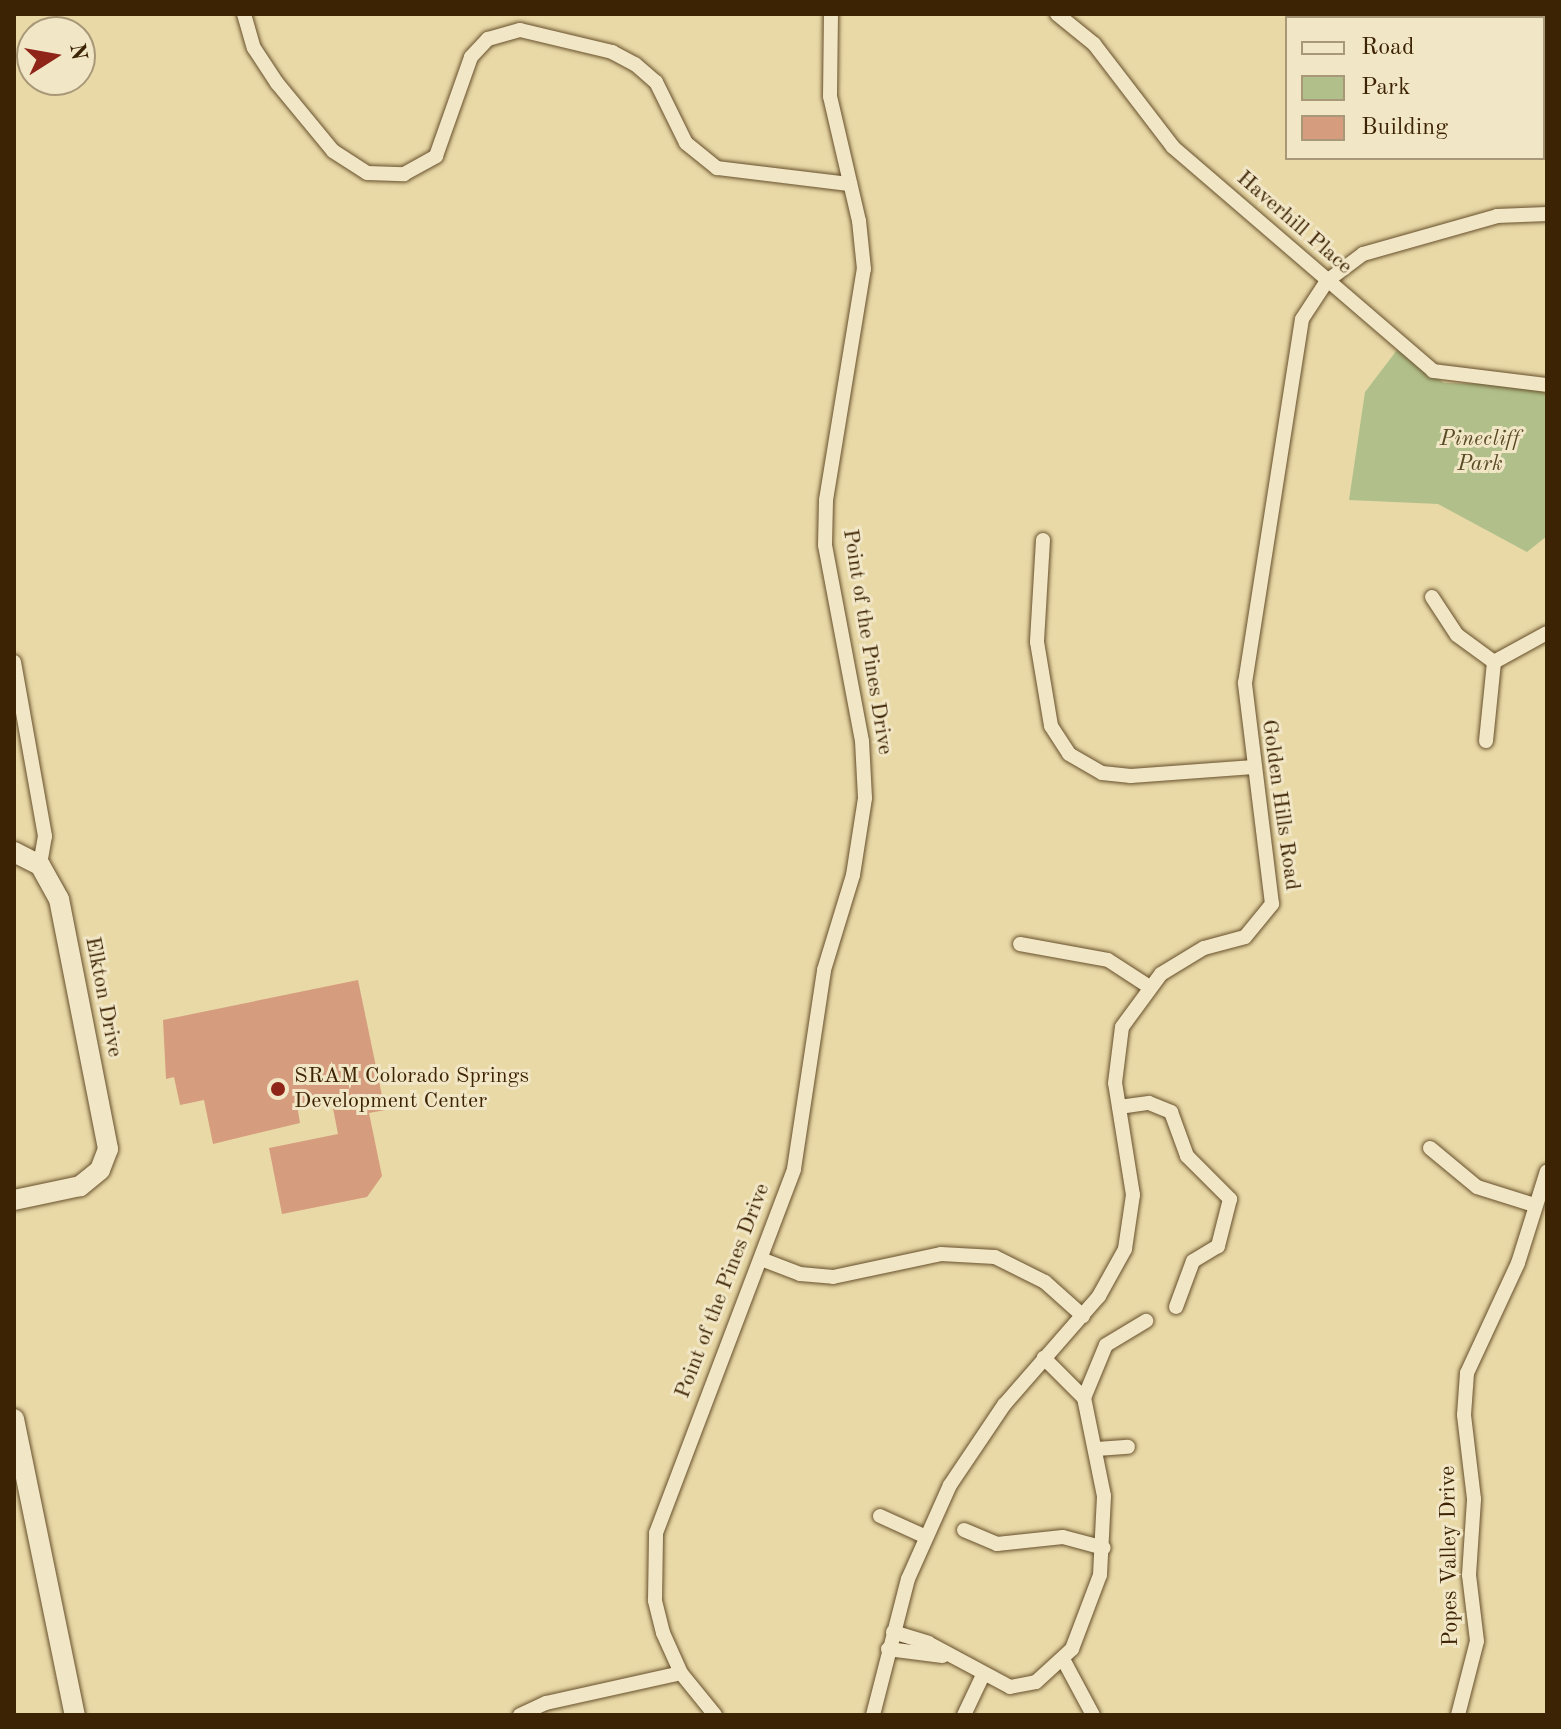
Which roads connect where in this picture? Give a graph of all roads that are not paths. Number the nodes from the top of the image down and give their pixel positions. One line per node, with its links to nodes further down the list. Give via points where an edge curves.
1 (244, 14): 4 (street, via 254,48 277,83 333,151 367,173 404,174 436,156 471,57 488,39 520,30 612,52 635,64 656,82 686,143 717,168)
2 (831, 14): 4 (street, Point of the Pines Drive, via 830,96)
3 (1057, 14): 6 (street, Haverhill Place, via 1094,44 1173,147)
4 (850, 184): 26 (street, Point of the Pines Drive, via 861,237 862,302 826,500 825,545 862,741 865,798 853,875 824,970 804,1131)
5 (1547, 214): 6 (street, Golden Hills Road, via 1510,213 1379,248)
6 (1327, 281): 7 (street, Haverhill Place, via 1442,375); 14 (street, Golden Hills Road, via 1308,306 1297,338 1247,664 1245,714)
7 (1547, 385)
8 (1043, 540): 14 (street, via 1037,642 1051,726 1069,754 1089,768 1122,776)
9 (1432, 597): 12 (street, via 1457,635)
10 (1547, 633): 12 (street)
11 (14, 662): 16 (street, via 45,836)
12 (1494, 662): 13 (street)
13 (1486, 741)
14 (1254, 767): 18 (street, Golden Hills Road, via 1272,883 1268,914 1245,937 1191,954)
15 (14, 852): 16 (street)
16 (40, 865): 22 (street, Elkton Drive, via 59,899 107,1135 100,1170 80,1186)
17 (1020, 944): 18 (street, via 1108,960)
18 (1148, 986): 19 (street, Golden Hills Road, via 1119,1039)
19 (1119, 1107): 27 (street, via 1149,1103 1171,1112 1187,1156 1230,1199 1218,1246 1193,1261); 28 (street, Golden Hills Road, via 1131,1223 1118,1264)
20 (1430, 1148): 24 (street, via 1477,1187)
21 (1547, 1171): 24 (street, Popes Valley Drive)
22 (35, 1196): 23 (street); 25 (street)
23 (14, 1200)
24 (1534, 1205): 51 (street, Popes Valley Drive, via 1518,1263 1470,1360 1465,1388 1477,1641)
25 (14, 1212)
26 (761, 1259): 28 (street, via 800,1274 833,1277 941,1254 977,1254 1029,1272); 43 (street, Point of the Pines Drive, via 656,1533 655,1600)
27 (1176, 1307)
28 (1083, 1316): 30 (street, Golden Hills Road)
29 (1146, 1321): 31 (street, via 1106,1345)
30 (1044, 1358): 31 (street); 37 (street, Golden Hills Road, via 970,1451)
31 (1084, 1398): 34 (street)
32 (14, 1419): 45 (street)
33 (1128, 1447): 34 (street)
34 (1097, 1449): 38 (street)
35 (880, 1516): 37 (street)
36 (964, 1530): 38 (street, via 997,1544 1063,1537)
37 (924, 1536): 39 (street, Golden Hills Road)
38 (1104, 1548): 42 (street, via 1092,1603)
39 (893, 1632): 40 (street, Golden Hills Road); 41 (street, via 928,1643)
40 (888, 1649): 41 (street); 48 (street, Golden Hills Road)
41 (943, 1656): 44 (street)
42 (1064, 1661): 44 (street, via 1023,1687); 50 (street)
43 (681, 1673): 46 (street, via 546,1703); 47 (street, Point of the Pines Drive)
44 (983, 1675): 49 (street)
45 (75, 1715)
46 (520, 1715)
47 (715, 1715)
48 (873, 1715)
49 (964, 1715)
50 (1093, 1715)
51 (1458, 1715)

